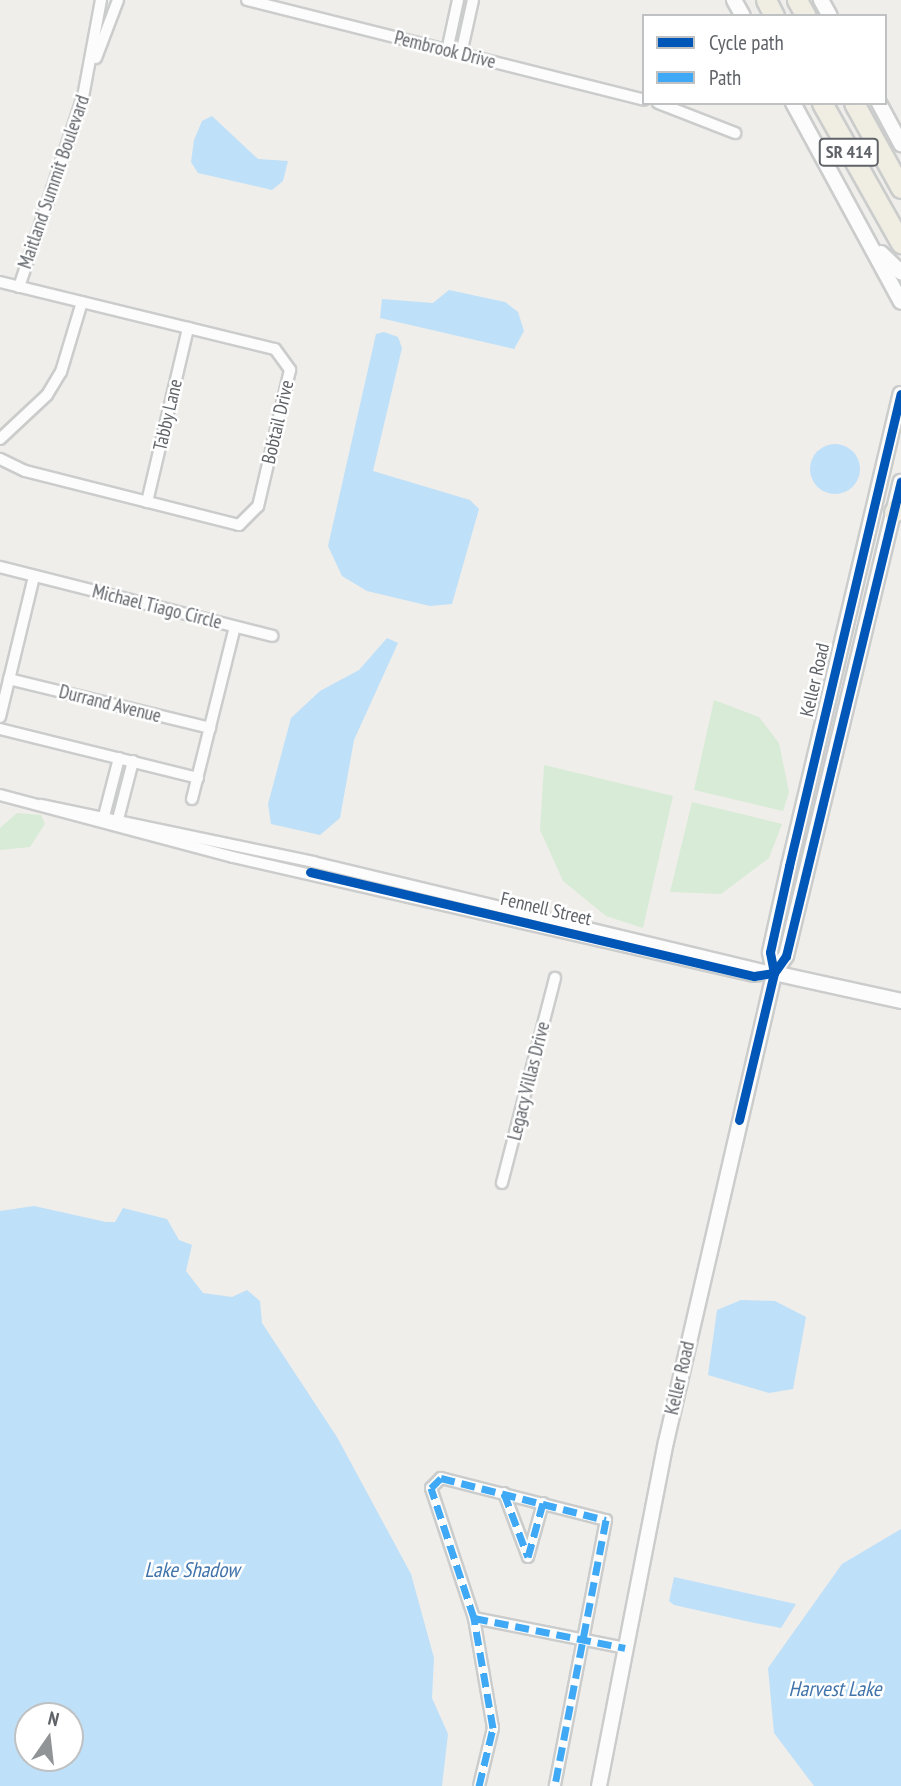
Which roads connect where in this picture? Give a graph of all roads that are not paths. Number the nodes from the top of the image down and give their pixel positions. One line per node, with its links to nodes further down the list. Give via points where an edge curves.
1 (101, 0): 8 (street, Maitland Summit Boulevard)
2 (118, 0): 8 (street, Maitland Summit Boulevard)
3 (247, 0): 6 (street, Pembrook Drive)
4 (458, 0): 6 (street)
5 (473, 0): 7 (street)
6 (447, 51): 7 (street, Pembrook Drive)
7 (461, 54): 9 (street, Pembrook Drive)
8 (89, 76): 22 (street, Maitland Summit Boulevard)
9 (642, 99)
10 (663, 105): 15 (street)
11 (794, 105): 18 (street)
12 (823, 105): 19 (highway, SR 414)
13 (855, 105): 17 (highway, SR 414)
14 (880, 105): 16 (street)
15 (735, 133)
16 (901, 144)
17 (901, 188)
18 (861, 227): 20 (street); 24 (street)
19 (901, 243)
20 (901, 272)
21 (0, 282): 22 (street, Bobtail Drive)
22 (19, 287): 23 (street, Bobtail Drive)
23 (82, 302): 25 (street, Bobtail Drive); 27 (street, via 61,372 34,409)
24 (901, 302)
25 (188, 328): 30 (street, Tabby Lane); 30 (street, Bobtail Drive, via 275,349 285,357 288,381 253,517 239,524)
26 (901, 394): 32 (street, Keller Road)
27 (0, 439)
28 (0, 459): 30 (street, Bobtail Drive)
29 (901, 482): 31 (street, Keller Road)
30 (147, 502)
31 (898, 507): 33 (street, Keller Road)
32 (869, 531): 33 (street); 39 (street, Keller Road)
33 (888, 536): 40 (street, Keller Road)
34 (0, 567): 35 (street, Michael Tiago Circle)
35 (34, 576): 36 (street, Michael Tiago Circle); 38 (street)
36 (235, 627): 37 (street); 42 (street, Michael Tiago Circle)
37 (272, 636)
38 (9, 679): 41 (street); 42 (street, Durrand Avenue)
39 (826, 710): 40 (street); 53 (street, Keller Road, via 770,952)
40 (844, 715): 53 (street, Keller Road, via 786,956)
41 (0, 717)
42 (210, 728): 46 (street, Michael Tiago Circle)
43 (0, 729): 44 (street)
44 (119, 758): 45 (street); 47 (street)
45 (133, 761): 46 (street); 48 (street)
46 (198, 778): 50 (street, Michael Tiago Circle)
47 (113, 783): 48 (street); 51 (street)
48 (127, 786): 52 (street)
49 (0, 795): 51 (street, Fennell Street)
50 (192, 799)
51 (103, 820): 52 (street, Fennell Street)
52 (117, 824): 53 (street, Fennell Street)
53 (774, 973): 55 (street); 61 (street, Keller Road)
54 (555, 978): 56 (street, Legacy Villas Drive)
55 (901, 1001)
56 (502, 1183)
57 (504, 1493): 58 (street); 58 (street, via 528,1557); 59 (street, via 440,1478 431,1488)
58 (543, 1503): 60 (street, via 606,1520)
59 (474, 1618): 60 (street); 62 (street, via 493,1728)
60 (584, 1640): 61 (street); 63 (street)
61 (625, 1648): 64 (street, Keller Road)
62 (479, 1786)
63 (555, 1786)
64 (599, 1786)

